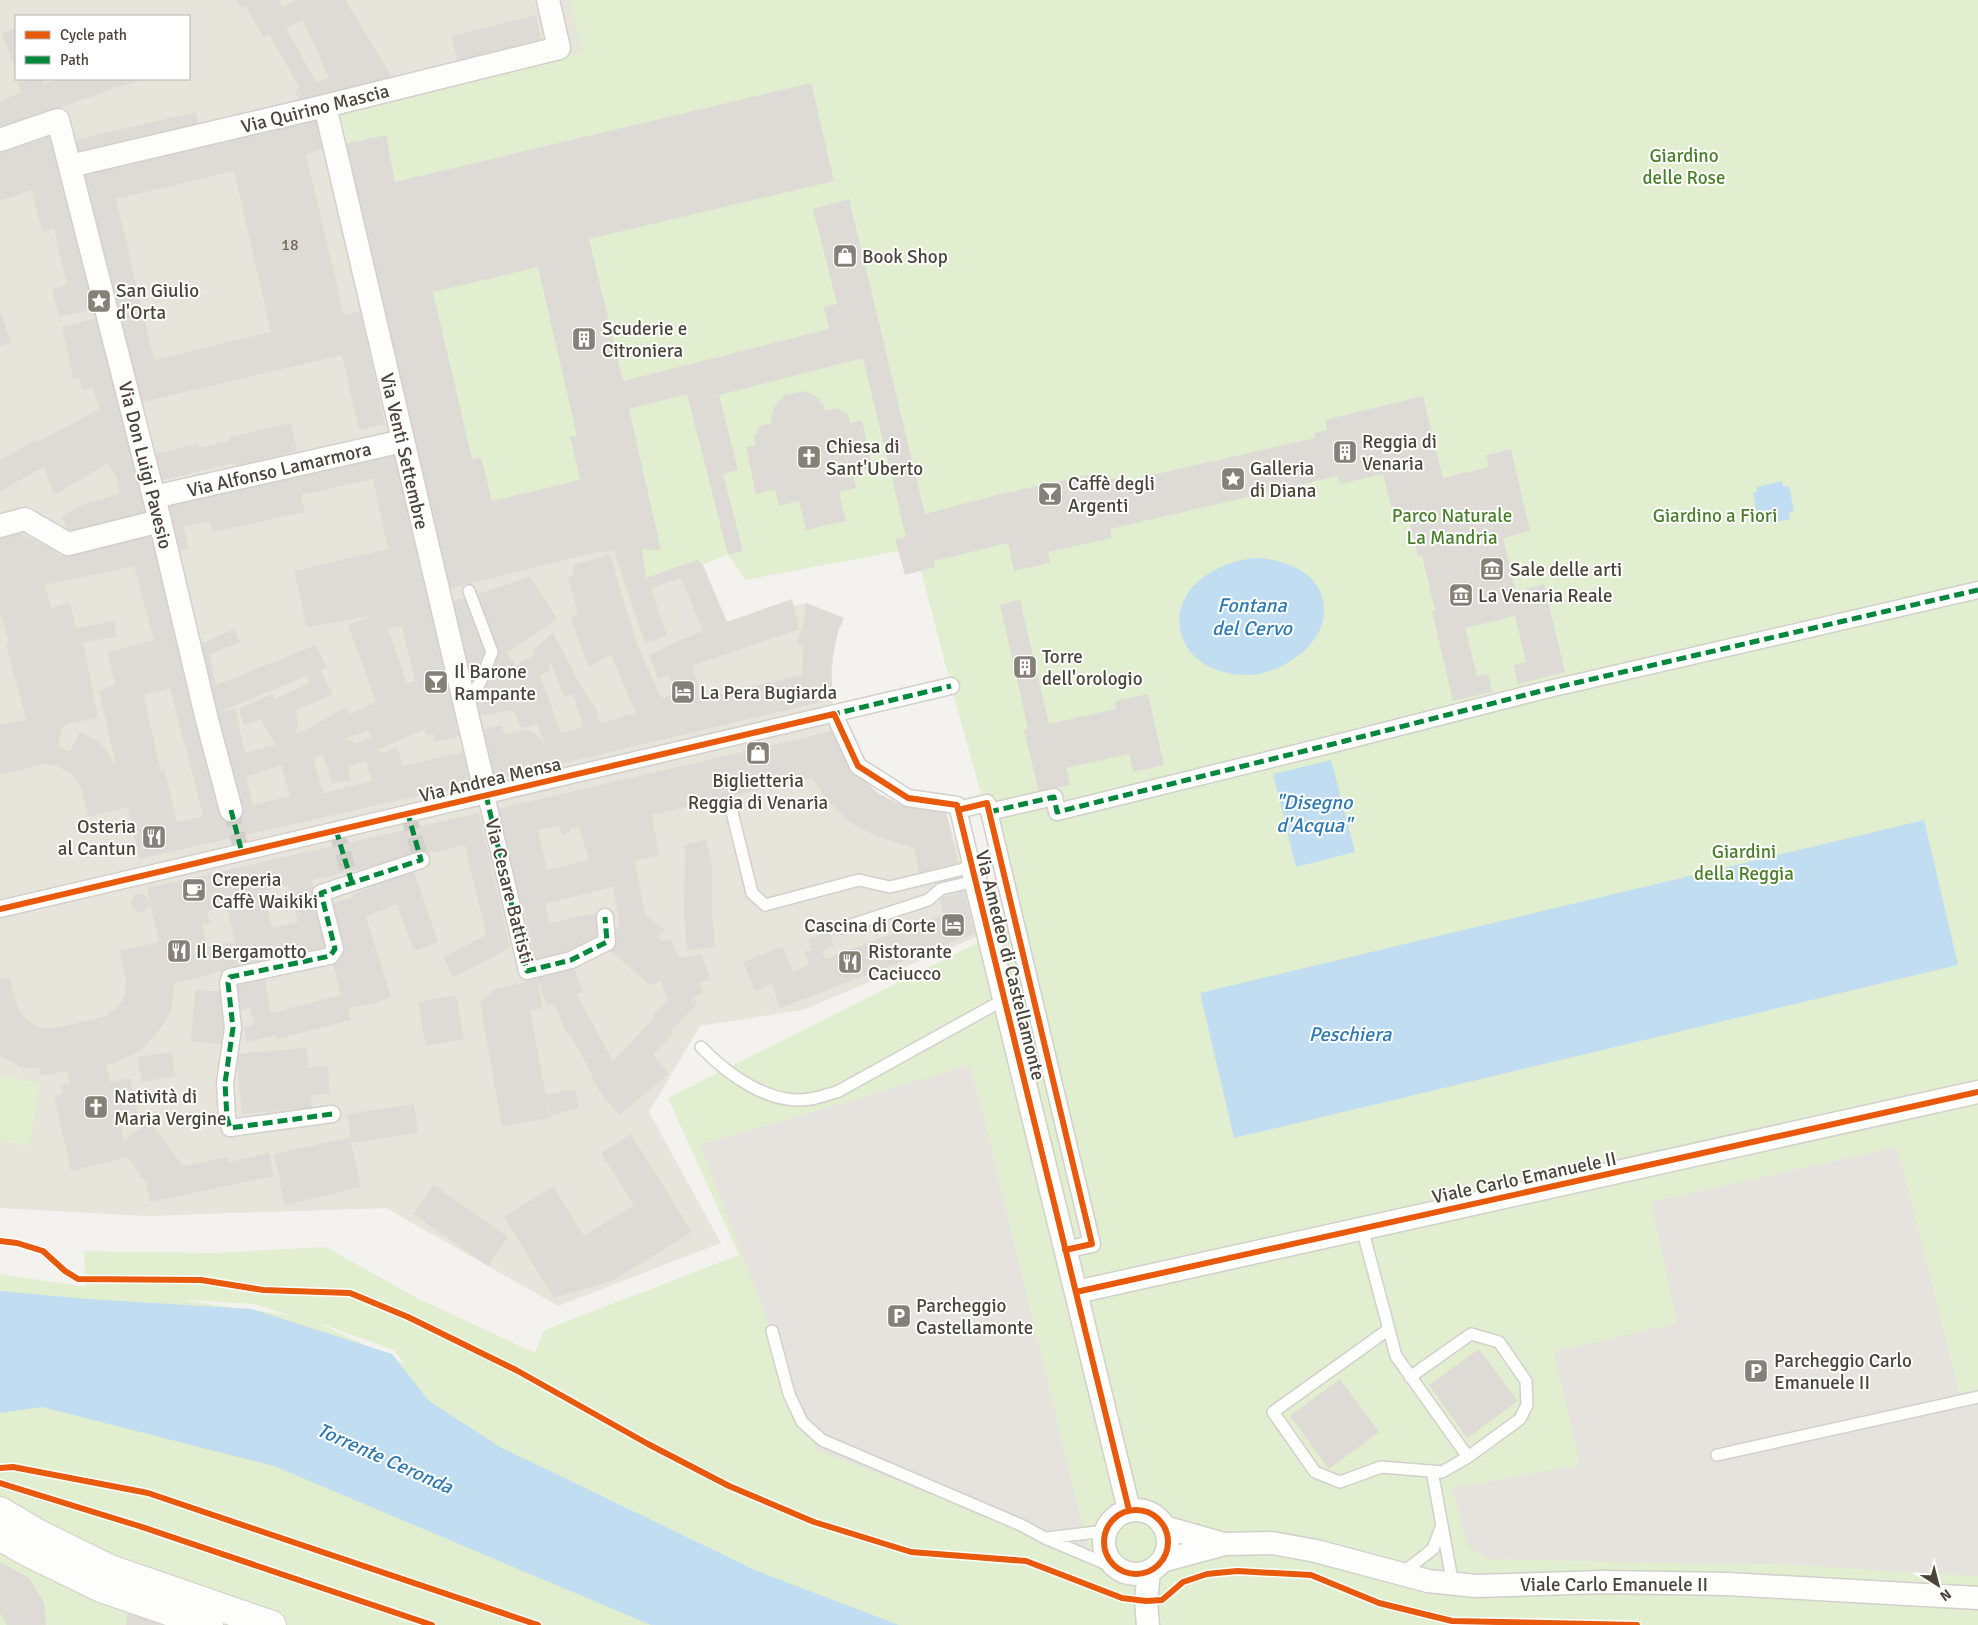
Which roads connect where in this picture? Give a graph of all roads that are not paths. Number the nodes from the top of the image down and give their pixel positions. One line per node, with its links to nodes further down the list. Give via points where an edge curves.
1 (548, 0): 2 (street, Via Quirino Mascia, via 559,48)
2 (325, 106): 4 (street, Via Quirino Mascia); 5 (street, Via Venti Settembre)
3 (0, 140): 4 (street, Via Don Luigi Pavesio, via 58,120)
4 (70, 166): 6 (street, Via Don Luigi Pavesio)
5 (403, 441): 6 (street, Via Alfonso Lamarmora); 12 (street, Via Venti Settembre)
6 (154, 498): 7 (street, Via Don Luigi Pavesio)
7 (160, 521): 8 (street, via 68,544 25,519); 17 (street, Via Don Luigi Pavesio)
8 (0, 526)
9 (1978, 590): 18 (street, via 1545,690 1057,812 1054,798)
10 (469, 591): 12 (lane, via 492,652 480,683)
11 (951, 686): 13 (street, Via Andrea Mensa)
12 (464, 702): 14 (street, Via Venti Settembre)
13 (834, 714): 14 (street, Via Andrea Mensa); 16 (street, via 858,766 908,798)
14 (486, 795): 21 (street, Via Andrea Mensa); 22 (street, Via Cesare Battisti, via 527,971 571,960 607,942)
15 (730, 804): 20 (lane, via 752,893 765,904 859,880 890,887)
16 (957, 808): 18 (street, via 987,803); 20 (street, Via Amedeo di Castellamonte)
17 (231, 810)
18 (989, 812): 29 (street, via 1092,1244)
19 (421, 860): 27 (street, via 321,893 335,949 330,956 230,977 233,1028 225,1083 230,1128)
20 (974, 874): 23 (lane, via 941,889 928,900); 24 (street, Via Amedeo di Castellamonte)
21 (0, 909)
22 (605, 917)
23 (842, 928)
24 (1004, 999): 25 (lane, via 837,1092 810,1100 765,1093 737,1079); 29 (street, Via Amedeo di Castellamonte)
25 (701, 1047)
26 (1978, 1092): 28 (street, Viale Carlo Emanuele II)
27 (332, 1114)
28 (1362, 1228): 30 (street, Viale Carlo Emanuele II); 31 (lane)
29 (1065, 1250): 30 (street, Via Amedeo di Castellamonte)
30 (1076, 1292): 38 (street, Via Amedeo di Castellamonte)
31 (1388, 1329): 33 (lane, via 1396,1356); 37 (lane, via 1273,1412 1315,1472 1340,1482 1381,1467)
32 (772, 1331): 44 (lane, via 789,1394 802,1422 822,1440)
33 (1410, 1377): 36 (lane); 36 (lane, via 1470,1334 1499,1342 1526,1381 1528,1405 1520,1419)
34 (1978, 1397): 35 (lane)
35 (1717, 1455)
36 (1468, 1457): 37 (lane, via 1442,1472)
37 (1432, 1471): 40 (lane)
38 (1129, 1510): 41 (street, via 1150,1512); 42 (street, via 1114,1518)
39 (0, 1512): 51 (street, via 110,1569)
40 (1442, 1524): 47 (lane, via 1433,1549); 48 (lane)
41 (1164, 1526): 45 (street, Viale Carlo Emanuele II); 46 (street, via 1168,1544)
42 (1105, 1531): 44 (lane); 46 (street, via 1104,1552 1109,1561)
43 (0, 1536): 50 (street, via 100,1588)
44 (1045, 1538): 46 (lane)
45 (1225, 1544): 46 (street, Viale Carlo Emanuele II); 47 (street, Viale Carlo Emanuele II, via 1272,1543 1316,1551)
46 (1140, 1569): 52 (street)
47 (1401, 1574): 48 (street, Viale Carlo Emanuele II)
48 (1453, 1584): 49 (street, Viale Carlo Emanuele II, via 1728,1584)
49 (1978, 1598)
50 (209, 1625)
51 (272, 1625)
52 (1148, 1625)

